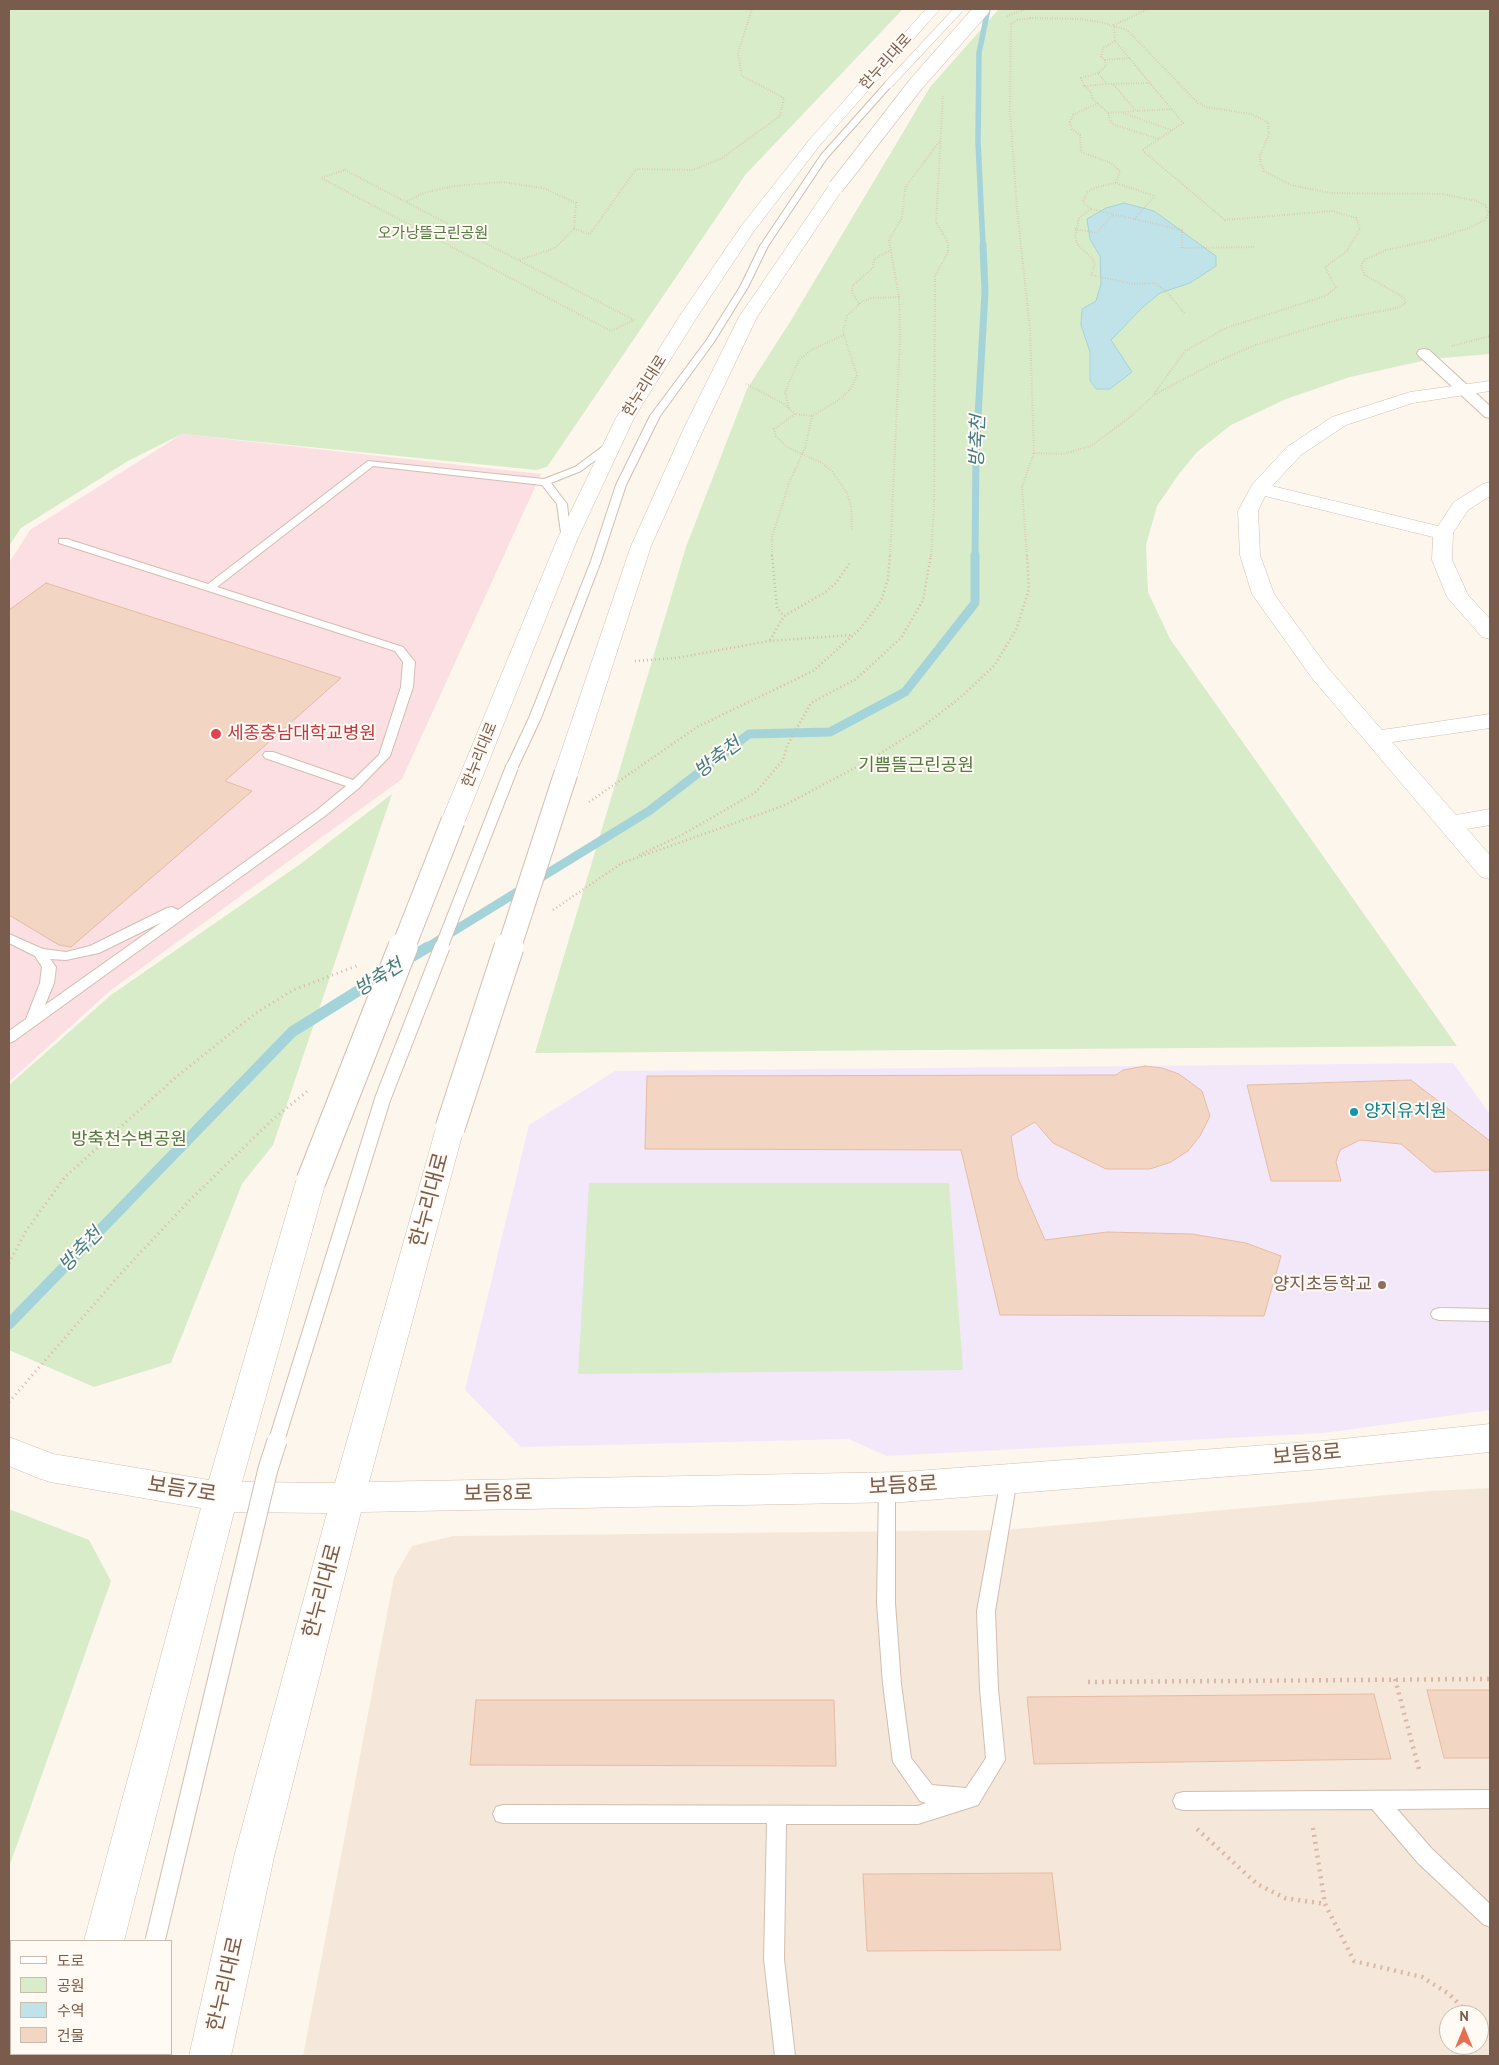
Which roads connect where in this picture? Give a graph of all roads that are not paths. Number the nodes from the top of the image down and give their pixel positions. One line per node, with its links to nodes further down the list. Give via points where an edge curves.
1 (933, 9): 8 (street, 한누리대로, via 815,142 748,228 688,317 625,418)
2 (959, 9): 45 (lane, bridge, via 824,157 764,246 744,287 710,342 655,416 621,485 535,718 512,767 384,1098 271,1460)
3 (982, 9): 36 (street, 한누리대로, bridge, via 916,84 836,187 748,317 641,546)
4 (1424, 353): 6 (street)
5 (1490, 386): 6 (street)
6 (1464, 389): 7 (street); 11 (street, via 1410,398 1339,422 1294,451)
7 (1490, 414)
8 (614, 442): 9 (lane, via 578,469); 14 (street, 한누리대로)
9 (545, 482): 14 (lane, via 562,504); 15 (lane, via 371,463)
10 (1490, 488): 12 (street, via 1461,506)
11 (1259, 489): 12 (street); 18 (street, via 1248,511 1250,555 1263,594 1320,674)
12 (1443, 533): 16 (street, via 1442,560 1458,597)
13 (63, 540): 15 (lane)
14 (567, 540): 35 (street, 한누리대로, bridge, via 311,1181)
15 (209, 588): 20 (lane, via 399,649 409,662 407,687 384,756)
16 (1490, 632)
17 (1490, 721): 18 (street)
18 (1375, 738): 22 (street)
19 (269, 755): 20 (lane)
20 (355, 785): 24 (lane, via 321,813)
21 (1490, 818): 22 (street)
22 (1450, 824): 23 (street)
23 (1490, 871)
24 (204, 895): 26 (lane, via 94,950 66,956); 27 (lane)
25 (9, 938): 26 (lane)
26 (40, 953): 27 (lane, via 49,967 47,983)
27 (33, 1020): 28 (lane)
28 (9, 1038)
29 (1440, 1314): 30 (lane)
30 (1490, 1314)
31 (1490, 1438): 33 (street, 보듬8로)
32 (9, 1451): 35 (street, 보듬7로, via 50,1468)
33 (1009, 1479): 34 (street, 보듬8로); 37 (lane, via 986,1611 996,1760)
34 (887, 1487): 36 (street, 보듬8로); 37 (lane, via 886,1603 902,1762 927,1794)
35 (221, 1497): 36 (street, 보듬7로); 44 (street)
36 (331, 1497): 46 (street, 한누리대로)
37 (971, 1798): 42 (lane, via 918,1815)
38 (1376, 1799): 39 (lane); 40 (lane); 43 (lane, via 1425,1856)
39 (1490, 1799)
40 (1183, 1801)
41 (504, 1814): 42 (lane)
42 (777, 1814): 47 (lane, via 774,1959)
43 (1490, 1917)
44 (104, 1940)
45 (155, 1940)
46 (210, 2056)
47 (785, 2056)

